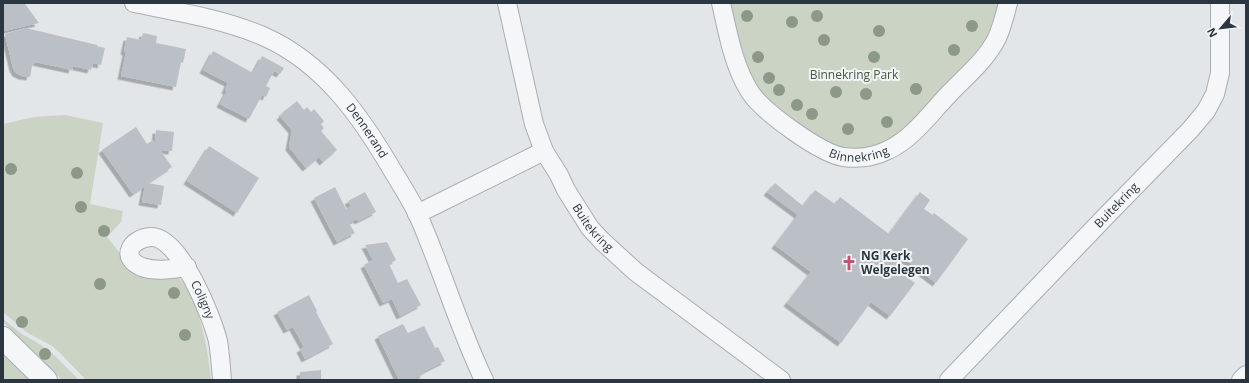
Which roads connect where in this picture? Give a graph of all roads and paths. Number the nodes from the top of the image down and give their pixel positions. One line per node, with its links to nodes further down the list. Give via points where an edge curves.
1 (134, 3): 7 (street, Dennerand, via 223,22 266,37 309,63 338,91 356,114)
2 (507, 3): 6 (street, Buitekring, via 534,124)
3 (721, 3): 4 (street, Binnekring, via 736,63 751,94 797,135 843,157 875,155 889,150 910,134 987,53 997,38)
4 (1008, 3)
5 (1220, 3): 15 (street, Buitekring, via 1220,74 1215,94 1206,112)
6 (544, 151): 7 (street); 14 (street, Buitekring, via 580,213 602,241 636,272)
7 (417, 214): 13 (street, Dennerand)
8 (187, 266): 8 (street, Coligny, via 165,270 151,269 134,262 130,257 130,250 132,245 141,240 153,237 164,240); 12 (street, Coligny, via 218,340)
9 (3, 338): 11 (street)
10 (1246, 375): 16 (street)
11 (46, 380)
12 (222, 380)
13 (484, 380)
14 (781, 380)
15 (949, 380)
16 (1241, 380)

